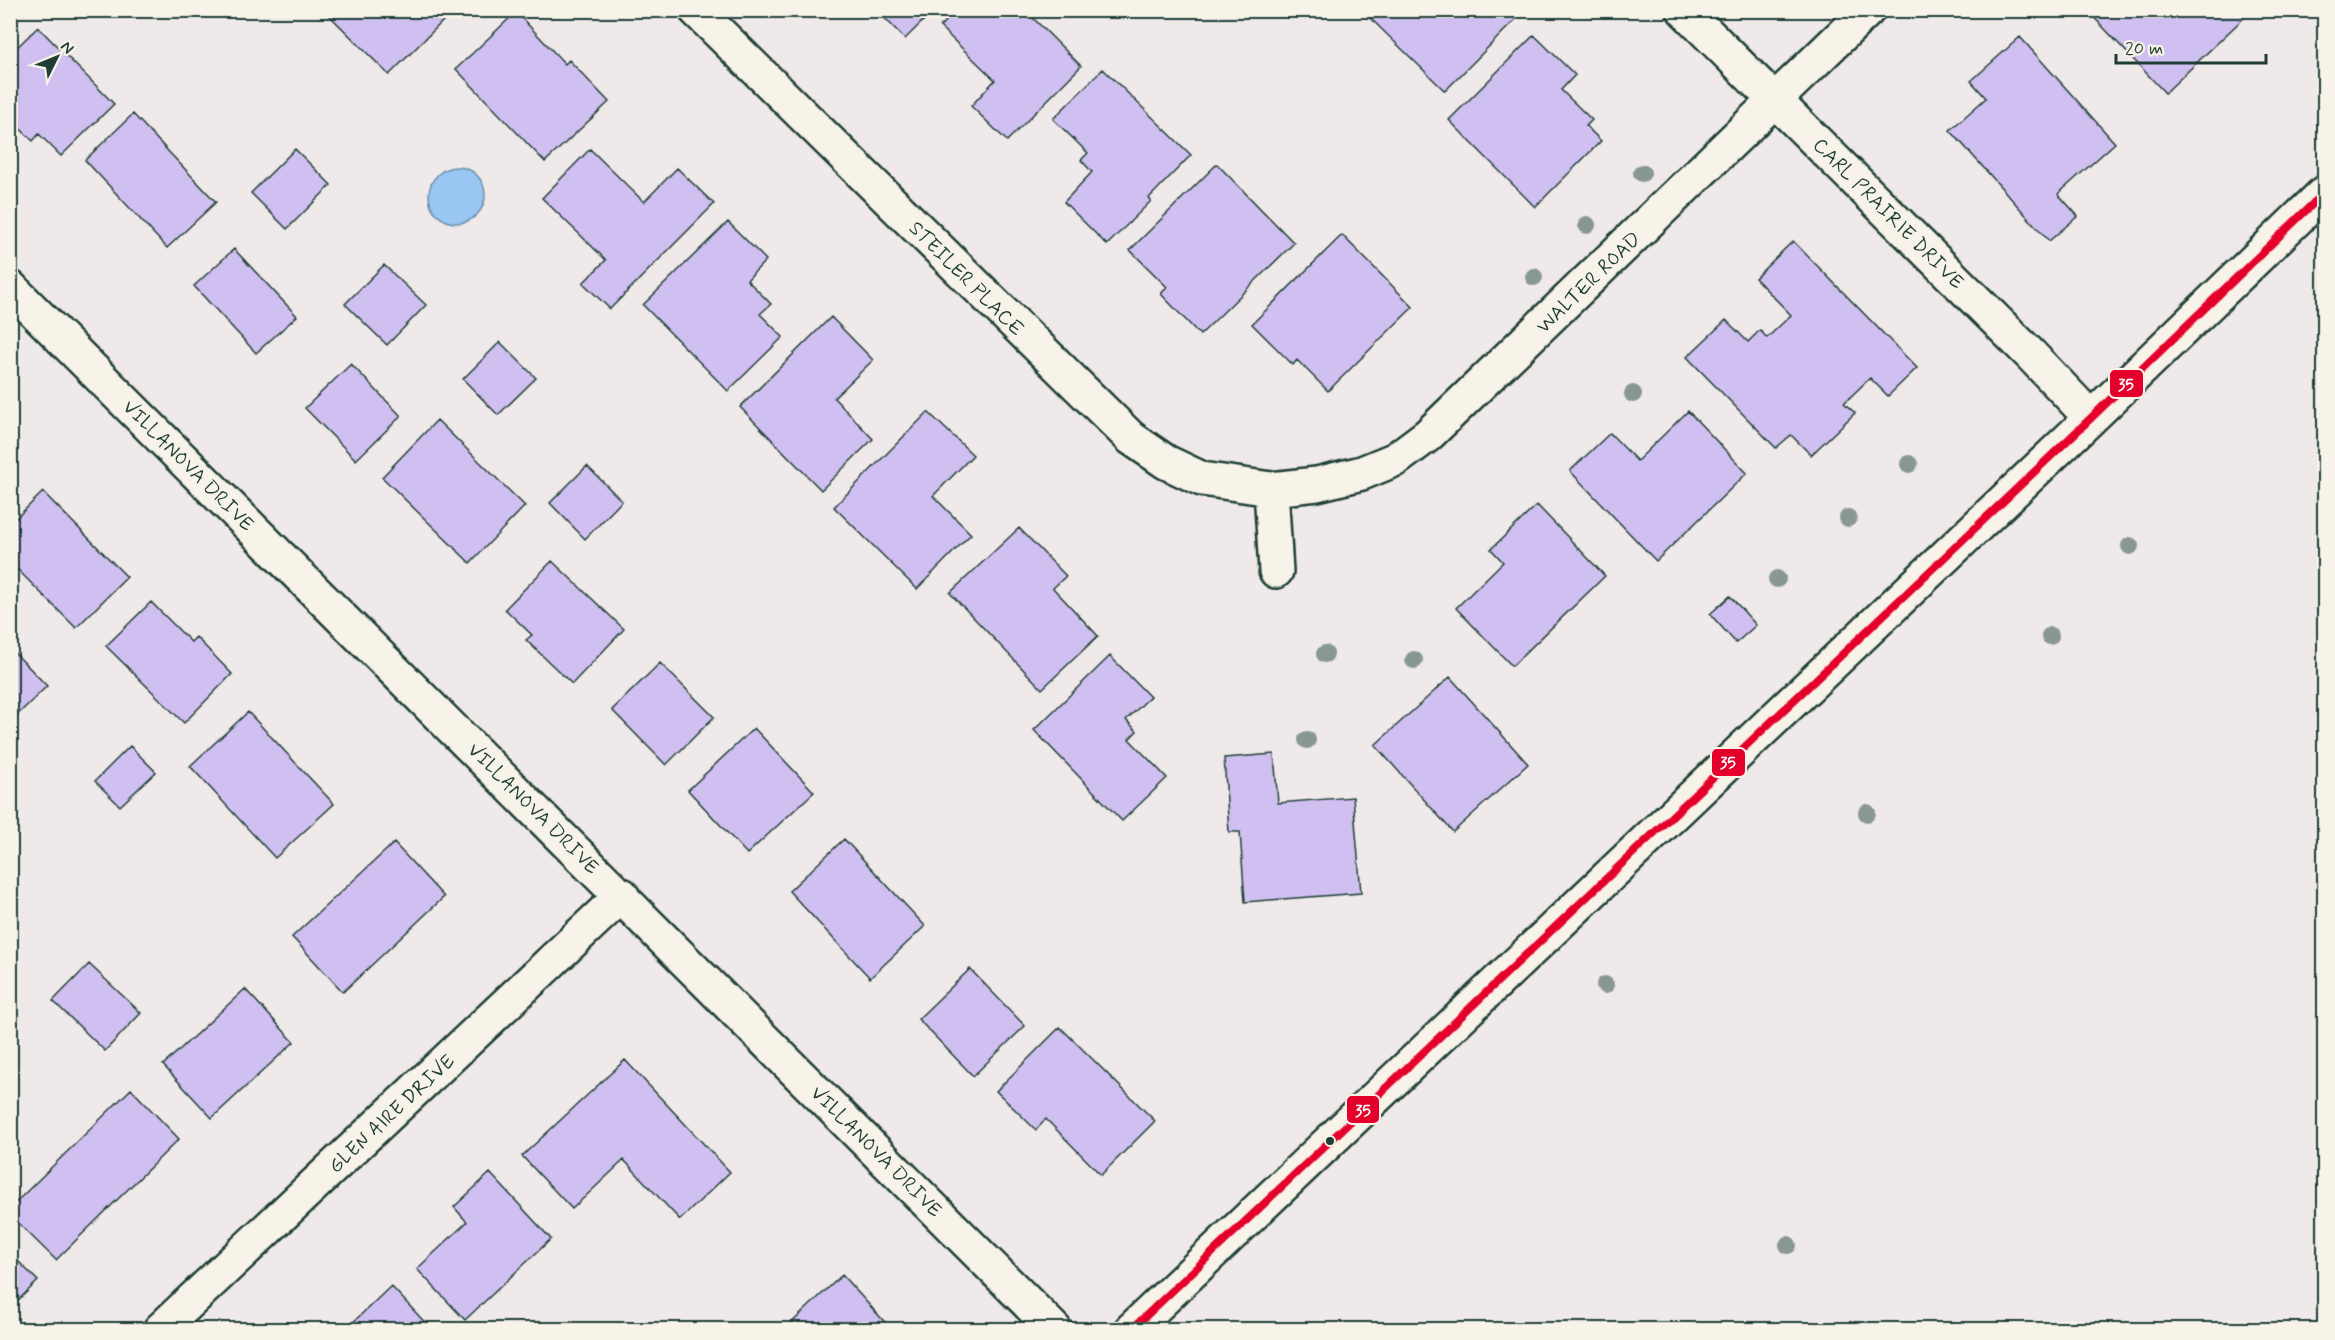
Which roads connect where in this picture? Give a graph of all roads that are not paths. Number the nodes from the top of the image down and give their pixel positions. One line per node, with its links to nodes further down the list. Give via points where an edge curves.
1 (696, 10): 8 (street, STEILER PLACE, via 1131,438 1166,462 1202,479)
2 (1684, 10): 4 (street, CARL PRAIRIE DRIVE)
3 (1868, 10): 4 (street, WALTER ROAD)
4 (1775, 101): 7 (street, CARL PRAIRIE DRIVE); 8 (street, WALTER ROAD, via 1428,435 1396,459 1362,473 1317,484)
5 (2325, 193): 7 (street)
6 (10, 287): 10 (street, VILLANOVA DRIVE)
7 (2091, 418): 13 (street)
8 (1271, 489): 9 (street)
9 (1276, 571)
10 (622, 895): 11 (street, GLEN AIRE DRIVE); 12 (street, VILLANOVA DRIVE)
11 (160, 1329)
12 (1055, 1329)
13 (1131, 1329)

